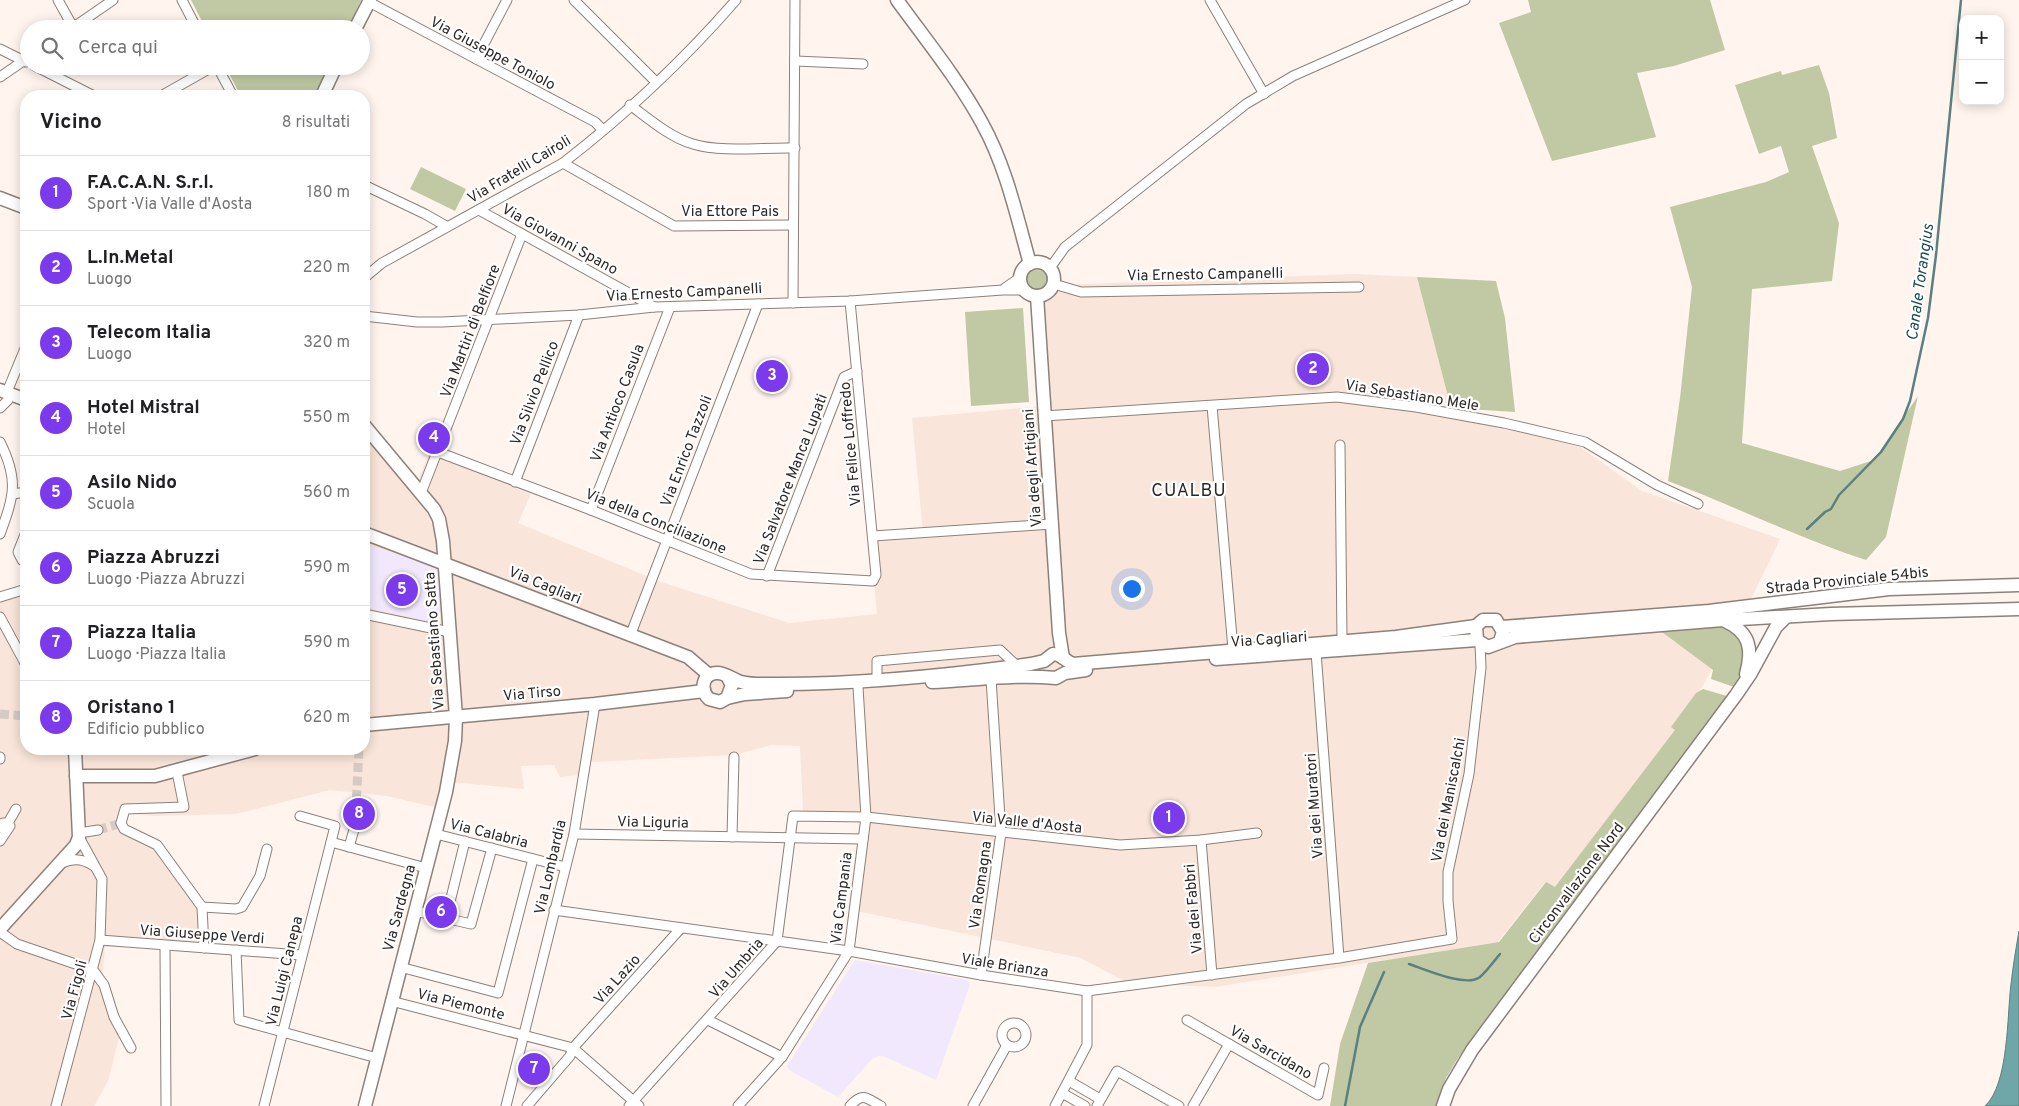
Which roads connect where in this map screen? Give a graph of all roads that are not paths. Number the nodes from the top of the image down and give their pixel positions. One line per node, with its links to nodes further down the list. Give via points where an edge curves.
1 (58, 0): 12 (street)
2 (113, 0): 13 (street)
3 (182, 0): 14 (street)
4 (507, 0): 18 (street)
5 (574, 0): 27 (street)
6 (736, 0): 27 (street, Via Fratelli Cairoli, via 701,41)
7 (795, 0): 19 (street)
8 (897, 0): 44 (main road, via 983,124 999,159)
9 (1210, 0): 32 (street)
10 (1465, 0): 32 (street, via 1293,76)
11 (370, 1): 15 (main road); 18 (street, Via Giuseppe Toniolo)
12 (68, 20)
13 (84, 20)
14 (192, 20)
15 (360, 20)
16 (0, 50): 17 (street)
17 (20, 57)
18 (476, 59): 34 (street, Via Giuseppe Toniolo, via 595,122)
19 (796, 61): 21 (street); 35 (street)
20 (20, 64): 26 (street)
21 (863, 64)
22 (53, 75): 28 (street)
23 (200, 75): 29 (street)
24 (221, 75): 30 (street)
25 (332, 75): 31 (main road)
26 (0, 77)
27 (656, 82): 33 (street, Via Fratelli Cairoli)
28 (82, 90)
29 (172, 90)
30 (230, 90)
31 (325, 90)
32 (1264, 94): 45 (street, via 1246,104 1065,247)
33 (630, 105): 34 (street, Via Fratelli Cairoli); 35 (street, via 656,125 693,144)
34 (603, 130): 36 (street, Via Fratelli Cairoli)
35 (795, 148): 41 (street)
36 (563, 163): 40 (street, Via Fratelli Cairoli); 41 (street, Via Ettore Pais, via 674,226)
37 (370, 188): 42 (street)
38 (0, 198): 39 (main road)
39 (20, 206)
40 (478, 210): 42 (street, Via Fratelli Cairoli); 43 (street, Via Giovanni Spano)
41 (793, 224): 54 (street)
42 (446, 226): 46 (street, Via Fratelli Cairoli)
43 (522, 234): 56 (street, Via Giovanni Spano); 60 (street, Via Martiri di Belfiore)
44 (1030, 264): 45 (main road, via 1041,263); 47 (main road)
45 (1050, 268): 48 (main road)
46 (370, 273)
47 (1021, 277): 50 (street); 51 (main road)
48 (1054, 284): 49 (street, Via Ernesto Campanelli, via 1081,292); 52 (main road, via 1048,293)
49 (1359, 287)
50 (1003, 290): 51 (street, Via Ernesto Campanelli); 53 (street, Via Ernesto Campanelli)
51 (1025, 290): 52 (main road, Via Ernesto Campanelli)
52 (1037, 296): 67 (main road, Via degli Artigiani)
53 (850, 301): 54 (street, Via Ernesto Campanelli); 62 (street, Via Felice Loffredo)
54 (793, 303): 55 (street, Via Ernesto Campanelli)
55 (758, 304): 57 (street, Via Ernesto Campanelli); 82 (street, Via Enrico Tazzoli)
56 (654, 307): 57 (street, Via Ernesto Campanelli); 58 (street, Via Ernesto Campanelli)
57 (670, 307): 77 (street, Via Antioco Casula)
58 (579, 314): 60 (street, Via Ernesto Campanelli); 72 (street, Via Silvio Pellico)
59 (370, 316): 60 (street, Via Ernesto Campanelli, via 417,322)
60 (490, 320): 71 (street, Via Martiri di Belfiore)
61 (20, 360): 63 (street)
62 (857, 370): 80 (street, Via Felice Loffredo); 84 (street, Via Salvatore Manca Lupati, via 844,377)
63 (6, 392): 64 (main road); 66 (street, via 8,400)
64 (20, 398)
65 (1212, 406): 67 (street, Via Sebastiano Mele); 76 (street, Via Sebastiano Mele, via 1336,397 1504,423 1585,442 1657,485); 102 (street)
66 (0, 408)
67 (1044, 416): 78 (main road, Via degli Artigiani)
68 (370, 432): 74 (main road, Via Sebastiano Satta)
69 (0, 442): 75 (street, via 10,462)
70 (1340, 445): 99 (street)
71 (438, 452): 72 (street, Via della Conciliazione); 74 (street, Via Martiri di Belfiore)
72 (515, 482): 77 (street, Via della Conciliazione)
73 (20, 493): 75 (street)
74 (421, 493): 83 (main road, Via Sebastiano Satta, via 439,519)
75 (14, 494): 79 (street)
76 (1698, 504)
77 (591, 510): 82 (street, Via della Conciliazione)
78 (1052, 524): 80 (street); 98 (main road, Via degli Artigiani)
79 (0, 534)
80 (873, 536): 85 (street, Via Felice Loffredo, via 876,575)
81 (370, 540): 83 (main road, Via Cagliari)
82 (667, 540): 84 (street, Via della Conciliazione, via 751,574); 97 (street, Via Enrico Tazzoli)
83 (445, 563): 96 (main road, Via Sebastiano Satta); 97 (main road, Via Cagliari)
84 (767, 576): 85 (street, Via della Conciliazione)
85 (871, 581)
86 (2019, 584): 91 (main road, Strada Provinciale 54bis, via 1889,589)
87 (20, 591): 88 (street)
88 (0, 597)
89 (2019, 610): 92 (main road)
90 (370, 615): 96 (street)
91 (1714, 617): 92 (main road); 95 (main road, Via Cagliari); 101 (main road, Via Cagliari, via 1534,636); 114 (main road, Circonvallazione Nord, via 1738,628 1747,640 1749,661)
92 (1786, 617): 114 (main road, Circonvallazione Nord, via 1776,627)
93 (0, 618): 104 (street)
94 (1476, 626): 95 (main road, Via Cagliari, via 1487,618 1496,620); 99 (main road, Via Cagliari); 100 (main road)
95 (1502, 627): 101 (main road)
96 (450, 632): 119 (main road, Via Sebastiano Satta)
97 (630, 636): 109 (main road, Via Cagliari, via 688,657)
98 (1059, 638): 105 (main road); 106 (main road, Via degli Artigiani)
99 (1342, 640): 102 (main road, Via Cagliari)
100 (1478, 642): 101 (main road, Via Cagliari, via 1488,647); 103 (main road, Via Cagliari); 108 (street, Via dei Maniscalchi)
101 (1498, 643): 108 (street, Via dei Maniscalchi)
102 (1233, 649): 106 (main road, Via Cagliari)
103 (1316, 652): 106 (main road, Via Cagliari, via 1109,668); 167 (street, Via dei Muratori)
104 (20, 654)
105 (1046, 659): 106 (main road, Via Cagliari, via 1056,654); 107 (main road, Via Cagliari); 111 (main road, via 1043,671)
106 (1065, 664): 111 (main road, Via Cagliari, via 1056,678)
107 (1017, 666): 112 (main road, Via Cagliari); 112 (street, via 1000,650 876,661)
108 (1481, 666): 159 (street, Via dei Maniscalchi, via 1469,774 1449,860 1447,886)
109 (709, 675): 110 (main road); 116 (main road, via 704,682)
110 (727, 676): 112 (main road, Via Cagliari, via 741,682 778,684); 117 (main road, via 732,689)
111 (1047, 676): 113 (main road, Via Cagliari)
112 (877, 679)
113 (991, 679): 115 (main road, Via Cagliari); 133 (street, Via Romagna)
114 (1743, 684): 203 (main road, Circonvallazione Nord, via 1472,1050)
115 (858, 687): 117 (main road, Via Cagliari); 129 (street, Via Campania)
116 (704, 691): 117 (main road, via 712,701 720,702); 118 (main road, Via Tirso)
117 (727, 698)
118 (594, 704): 119 (main road, Via Tirso); 136 (street, Via Lombardia)
119 (456, 717): 120 (main road, Via Tirso); 135 (main road, Via Sardegna, via 451,772)
120 (370, 724)
121 (75, 755): 125 (main road)
122 (235, 755): 124 (main road)
123 (734, 757): 138 (street)
124 (177, 772): 125 (main road, via 139,777); 153 (street, via 184,807 125,809 119,823 124,829 157,845)
125 (76, 776): 137 (main road)
126 (16, 809): 130 (street)
127 (300, 816): 144 (street, Via Luigi Canepa, via 335,826)
128 (794, 816): 129 (street, Via Valle d'Aosta); 139 (street, Via Umbria)
129 (866, 817): 133 (street, Via Valle d'Aosta); 140 (street, Via Campania)
130 (4, 825): 142 (street, via 10,826)
131 (355, 826): 145 (street)
132 (98, 830): 137 (street)
133 (1001, 833): 141 (street, Via Valle d'Aosta, via 1120,844); 170 (street, Via Romagna)
134 (1258, 833): 141 (street, Via Valle d'Aosta)
135 (436, 834): 143 (street, Via Calabria); 152 (main road, Via Sardegna)
136 (574, 834): 138 (street, Via Liguria); 151 (street, Via Lombardia)
137 (79, 835): 149 (main road, via 73,850); 150 (street)
138 (732, 837): 139 (street, Via Liguria)
139 (790, 838): 140 (street, Via Liguria); 161 (street, Via Umbria)
140 (863, 839): 165 (street, Via Campania)
141 (1201, 840): 171 (street, Via dei Fabbri)
142 (0, 841)
143 (466, 841): 146 (street, Via Calabria); 156 (street)
144 (331, 842): 145 (street); 166 (street, Via Luigi Canepa)
145 (349, 847): 152 (street)
146 (492, 848): 148 (street, Via Calabria); 156 (street, via 471,924)
147 (267, 849): 153 (street, via 260,876 242,907)
148 (533, 858): 151 (street, Via Calabria); 168 (street, via 498,993)
149 (60, 864): 150 (street, via 77,860); 158 (main road)
150 (94, 866): 160 (street, Via Figoli, via 102,879)
151 (565, 867): 154 (street, Via Lombardia)
152 (426, 868): 155 (main road, Via Sardegna)
153 (202, 907): 163 (street)
154 (554, 910): 157 (street, Viale Brianza); 177 (street, Via Lombardia)
155 (415, 911): 156 (street); 168 (main road, Via Sardegna)
156 (446, 918)
157 (681, 928): 161 (street, Viale Brianza); 181 (street, Via Lazio)
158 (0, 931): 169 (street, via 17,944)
159 (1452, 939): 167 (street, Viale Brianza)
160 (100, 940): 162 (street, Via Giuseppe Verdi); 169 (street, Via Figoli)
161 (777, 941): 165 (street, Viale Brianza); 174 (street, Via Umbria)
162 (165, 946): 163 (street, Via Giuseppe Verdi); 190 (street)
163 (204, 948): 164 (street, Via Giuseppe Verdi)
164 (236, 950): 166 (street, Via Giuseppe Verdi); 176 (street, via 239,1020)
165 (849, 951): 170 (street, Viale Brianza); 182 (street, Via Campania)
166 (301, 955): 176 (street, Via Luigi Canepa)
167 (1339, 958): 171 (street, Viale Brianza)
168 (400, 967): 173 (main road, Via Sardegna)
169 (93, 970): 180 (street, via 104,985 114,1017); 189 (street, Via Figoli)
170 (981, 975): 172 (street, Viale Brianza)
171 (1212, 975): 172 (street, Viale Brianza)
172 (1088, 991): 185 (street, via 1087,1045)
173 (391, 1001): 177 (street, Via Piemonte); 183 (main road, Via Sardegna)
174 (708, 1020): 182 (street); 188 (street, Via Umbria)
175 (1187, 1020): 178 (street, Via Sarcidano)
176 (283, 1032): 183 (street); 191 (street, Via Luigi Canepa)
177 (524, 1034): 181 (street, Via Piemonte); 193 (street, Via Lombardia)
178 (1229, 1044): 184 (street, Via Sarcidano, via 1318,1095); 202 (street)
179 (1007, 1045): 198 (street)
180 (131, 1048)
181 (573, 1048): 188 (street); 194 (street, Via Lazio, via 570,1056)
182 (782, 1057): 195 (street, Via Campania)
183 (377, 1058): 192 (main road, Via Sardegna)
184 (1324, 1068)
185 (1069, 1081): 186 (street); 187 (street)
186 (1062, 1093): 199 (street); 200 (street)
187 (1099, 1103): 201 (street, via 1118,1071)
188 (634, 1104)
189 (57, 1106)
190 (166, 1106)
191 (264, 1106)
192 (365, 1106)
193 (506, 1106)
194 (527, 1106)
195 (738, 1106)
196 (850, 1106): 197 (street, via 861,1097)
197 (881, 1106)
198 (973, 1106)
199 (1055, 1106)
200 (1085, 1106)
201 (1179, 1106)
202 (1193, 1106)
203 (1443, 1106)

